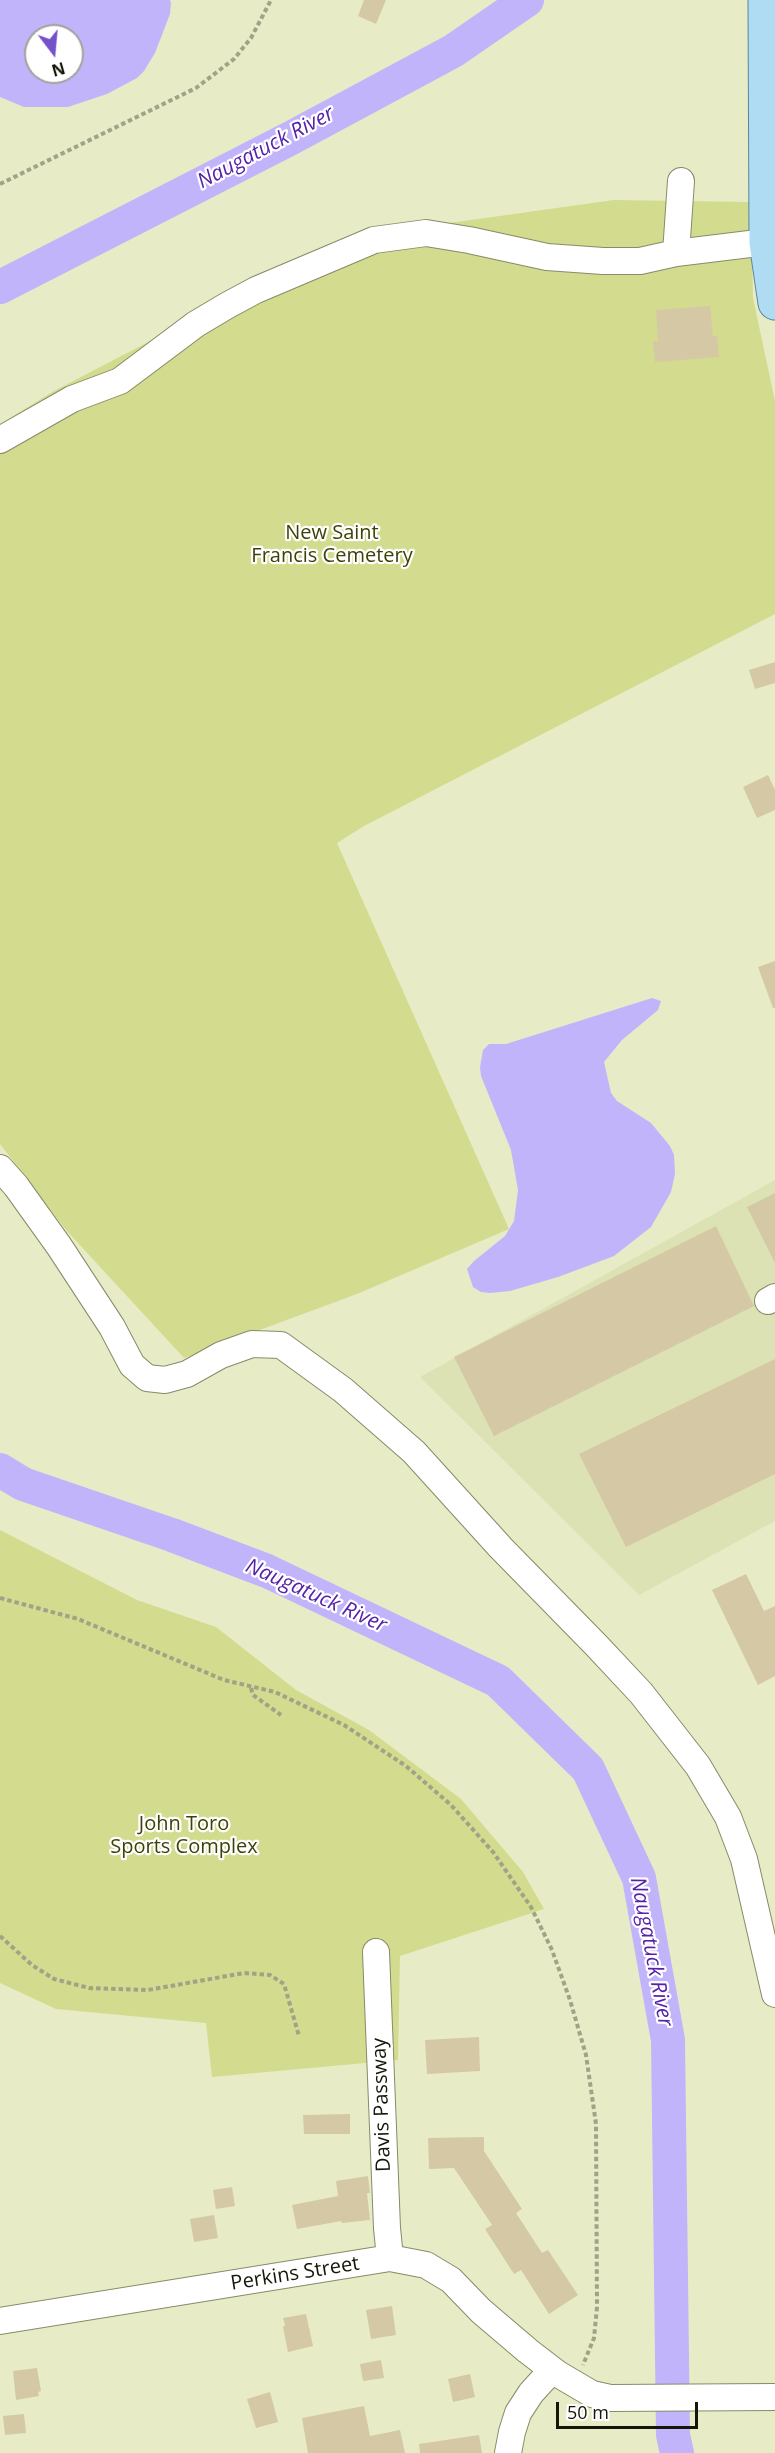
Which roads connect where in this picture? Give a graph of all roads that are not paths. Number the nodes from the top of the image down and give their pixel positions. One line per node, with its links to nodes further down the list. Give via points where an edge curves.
1 (765, 0): 3 (main road)
2 (681, 181): 4 (street)
3 (766, 242): 4 (street); 5 (main road)
4 (676, 253): 6 (street, via 640,261 603,261 546,257 426,233 374,240 256,290 196,324 120,381 72,399)
5 (775, 303)
6 (0, 440)
7 (0, 1168): 9 (street, via 59,1246 132,1365 147,1378 165,1380 187,1374 221,1354 252,1344 281,1345 343,1390 414,1452 596,1645 641,1693 698,1766 728,1817 744,1859)
8 (376, 1952): 10 (street, Davis Passway)
9 (775, 1994)
10 (390, 2258): 11 (street, Perkins Street); 12 (street, Perkins Street, via 426,2265 451,2280 481,2311)
11 (0, 2321)
12 (552, 2370): 13 (street, Perkins Street, via 601,2397); 14 (street, via 518,2413)
13 (768, 2397)
14 (508, 2453)

